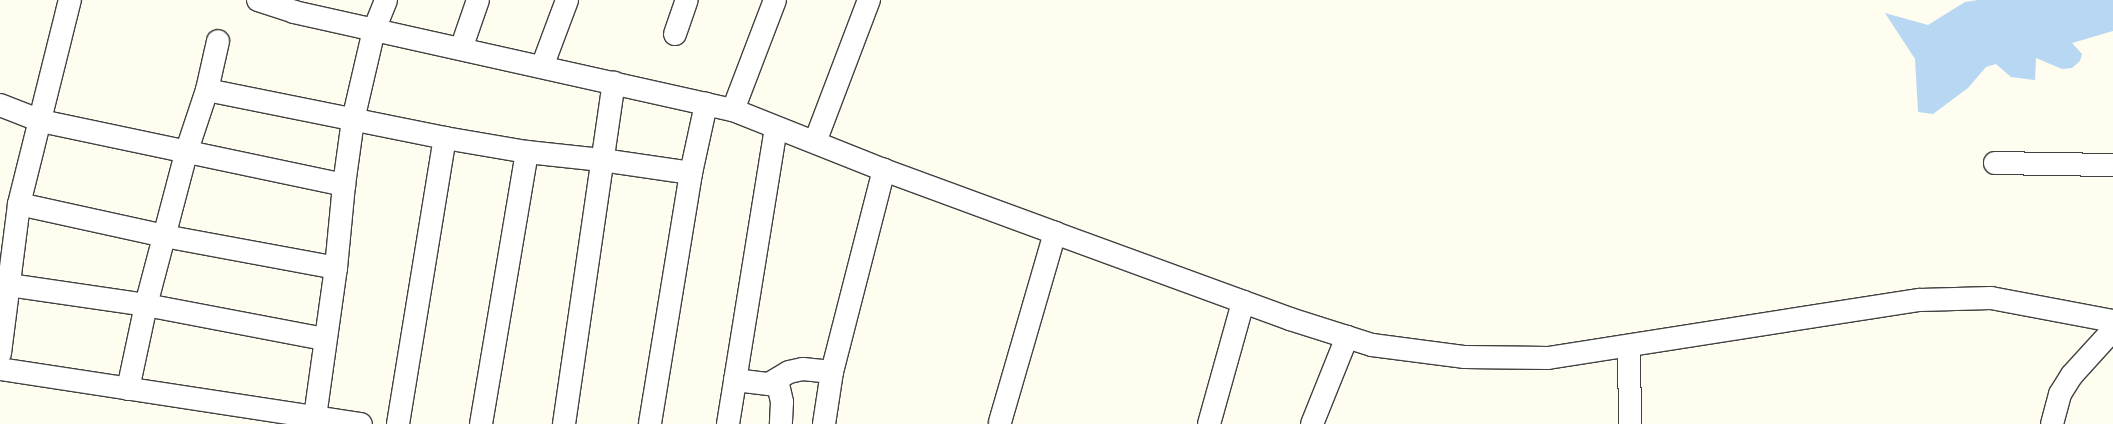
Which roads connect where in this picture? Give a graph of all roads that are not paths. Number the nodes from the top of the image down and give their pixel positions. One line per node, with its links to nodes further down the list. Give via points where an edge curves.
1 (70, 0): 20 (street)
2 (258, 0): 9 (street)
3 (386, 0): 10 (street)
4 (478, 0): 13 (street)
5 (567, 0): 14 (street)
6 (687, 0): 11 (street)
7 (775, 0): 19 (street)
8 (869, 0): 24 (street)
9 (296, 6): 10 (street)
10 (374, 30): 13 (street); 21 (street)
11 (675, 34)
12 (218, 40): 16 (street)
13 (461, 49): 14 (street)
14 (542, 67): 15 (street)
15 (614, 83): 17 (street); 27 (street)
16 (207, 90): 21 (street); 25 (street)
17 (706, 104): 19 (street); 31 (street)
18 (0, 105): 20 (street)
19 (733, 110): 22 (street)
20 (40, 120): 25 (street); 33 (street)
21 (353, 120): 23 (street); 32 (street)
22 (776, 128): 24 (street); 48 (street)
23 (444, 138): 26 (street); 54 (street)
24 (815, 142): 30 (street)
25 (187, 150): 32 (street); 35 (street)
26 (528, 152): 27 (street); 55 (street)
27 (602, 160): 31 (street); 56 (street)
28 (1995, 163): 29 (street)
29 (2113, 164)
30 (884, 170): 34 (street); 47 (street)
31 (691, 173): 57 (street)
32 (344, 185): 36 (street)
33 (19, 204): 35 (street); 37 (street)
34 (1055, 233): 38 (street); 52 (street)
35 (164, 236): 36 (street); 39 (street)
36 (336, 268): 43 (street)
37 (9, 285): 39 (street); 45 (street)
38 (1243, 302): 42 (street); 61 (street)
39 (146, 306): 43 (street); 50 (street)
40 (2113, 321): 44 (street, via 1991,298 1920,300)
41 (2113, 330): 64 (street, via 2072,375 2060,394)
42 (1348, 337): 44 (street, via 1372,345 1510,359 1548,358); 62 (street)
43 (325, 339): 51 (street)
44 (1629, 346): 63 (street)
45 (0, 354)
46 (0, 369): 50 (street)
47 (832, 372): 49 (street, via 802,369); 60 (street)
48 (735, 380): 49 (street, via 759,385); 58 (street)
49 (777, 380): 59 (street, via 782,402)
50 (128, 390): 51 (street)
51 (314, 421): 53 (street)
52 (1000, 422)
53 (361, 424)
54 (398, 424)
55 (482, 424)
56 (564, 424)
57 (650, 424)
58 (728, 424)
59 (781, 424)
60 (824, 424)
61 (1209, 424)
62 (1312, 424)
63 (1630, 424)
64 (2052, 424)

